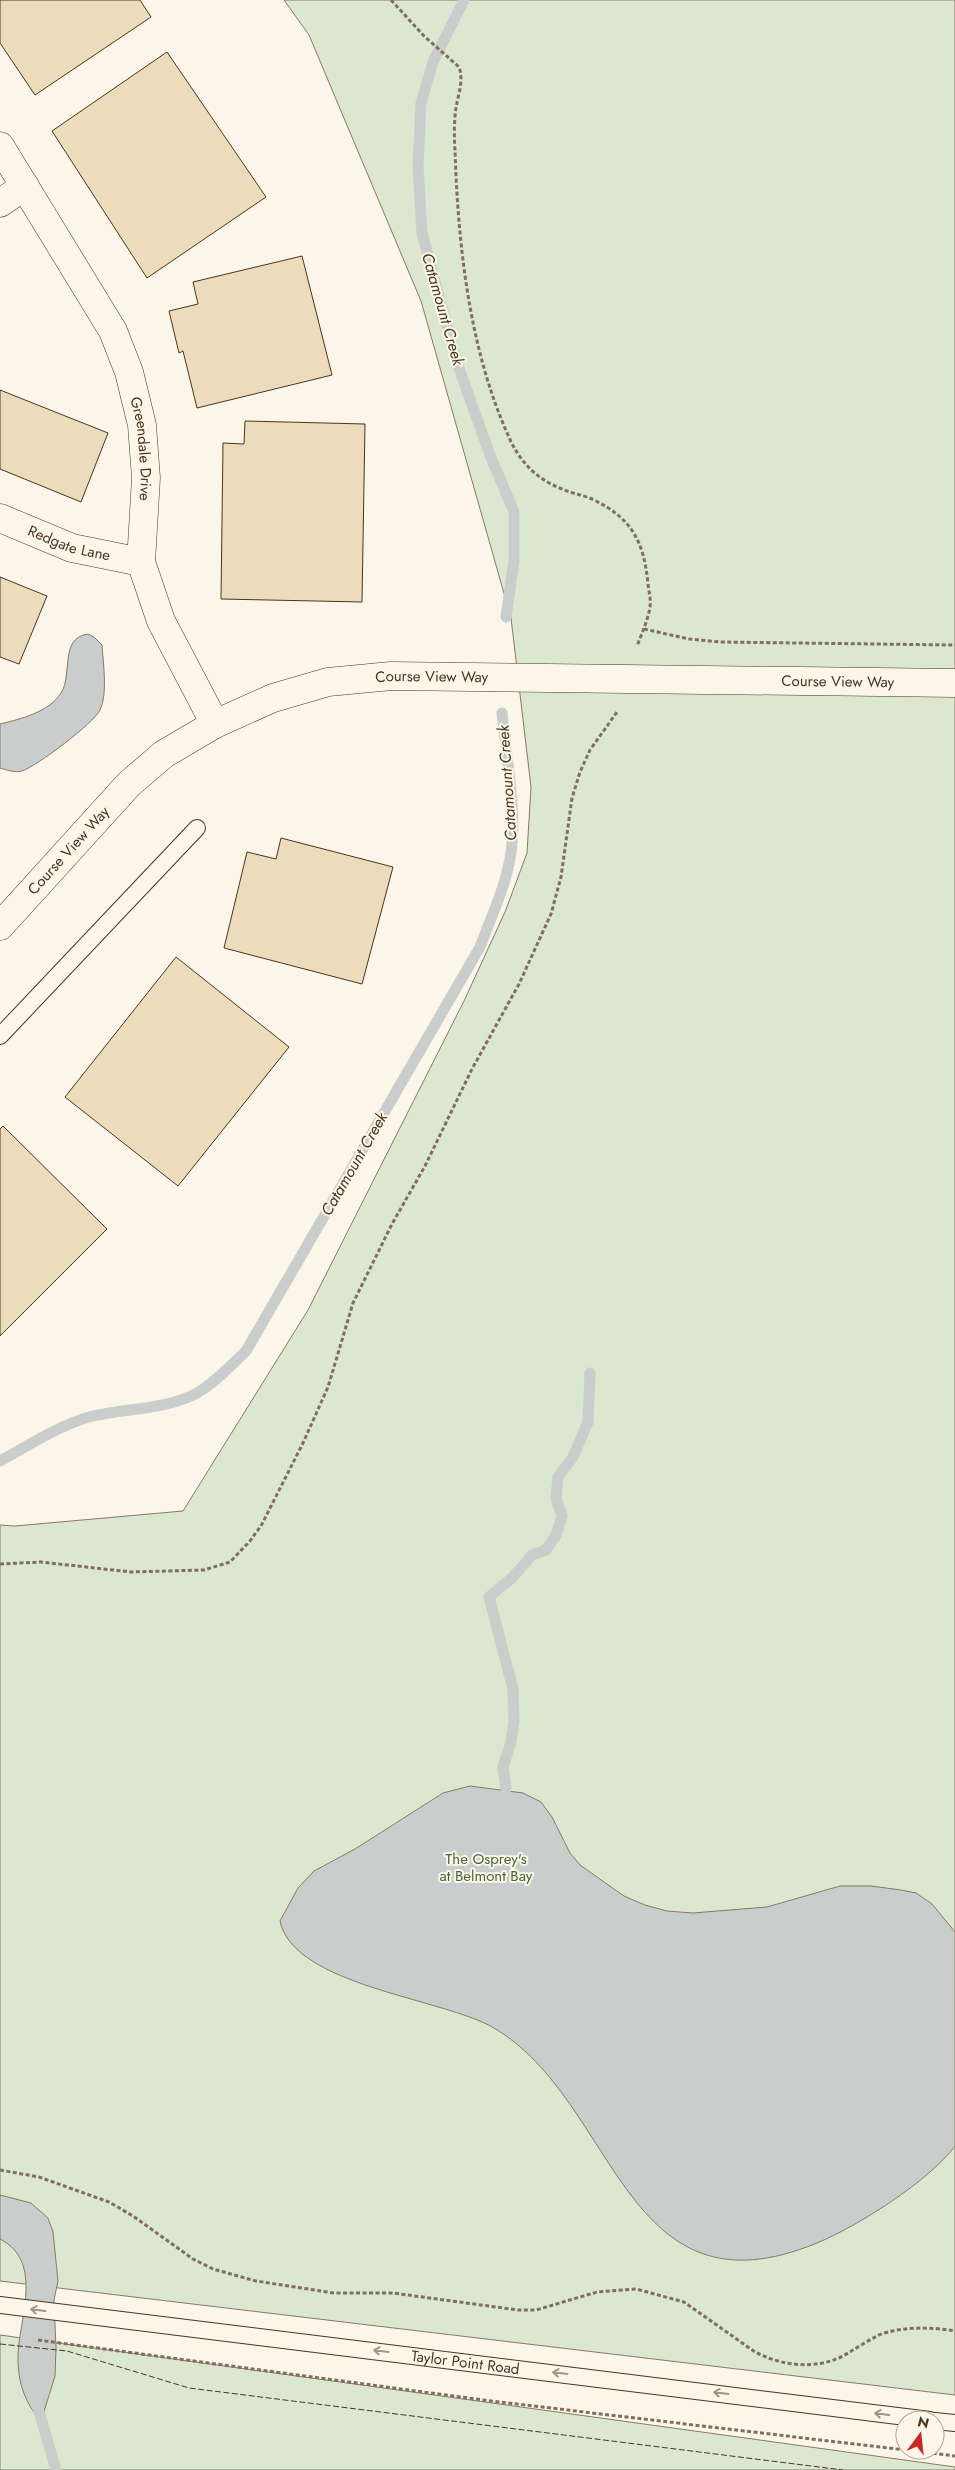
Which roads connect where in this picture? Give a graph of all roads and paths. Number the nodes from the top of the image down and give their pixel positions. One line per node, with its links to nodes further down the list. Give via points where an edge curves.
1 (391, 0): 7 (path, via 459,67 461,79 455,148 470,294 486,373 507,434 518,457 528,468 562,489 607,507 634,532 648,571 650,606)
2 (0, 146): 3 (street, Greendale Drive)
3 (25, 186): 4 (street); 6 (street, Greendale Drive, via 113,330 129,372 142,425 146,478)
4 (0, 203)
5 (0, 518): 6 (street, Redgate Lane, via 72,548)
6 (141, 562): 11 (street, Greendale Drive, via 161,620)
7 (644, 629): 8 (path, via 688,640 713,642); 9 (path)
8 (955, 644)
9 (627, 679): 10 (street, Course View Way); 11 (street, Course View Way, via 390,676 328,682 273,698); 15 (path, via 624,700 590,750 580,772 572,798 561,877 551,914 519,984 353,1303 328,1387 261,1526 230,1562 204,1570 131,1572 41,1562)
10 (955, 683)
11 (214, 724): 13 (street, Course View Way, via 164,754 129,784)
12 (197, 828): 14 (lane)
13 (0, 926)
14 (0, 1036)
15 (0, 1564)
16 (0, 2170): 18 (path, via 39,2177 109,2202 193,2259 213,2268 272,2284 334,2294 393,2293 518,2310 536,2310 597,2292 636,2289 684,2302 767,2359 793,2364 826,2362 890,2332 920,2328)
17 (7, 2306): 20 (lane, Taylor Point Road, one-way to 17)
18 (955, 2331)
19 (70, 2344): 21 (path, via 483,2400)
20 (895, 2416)
21 (895, 2449)

